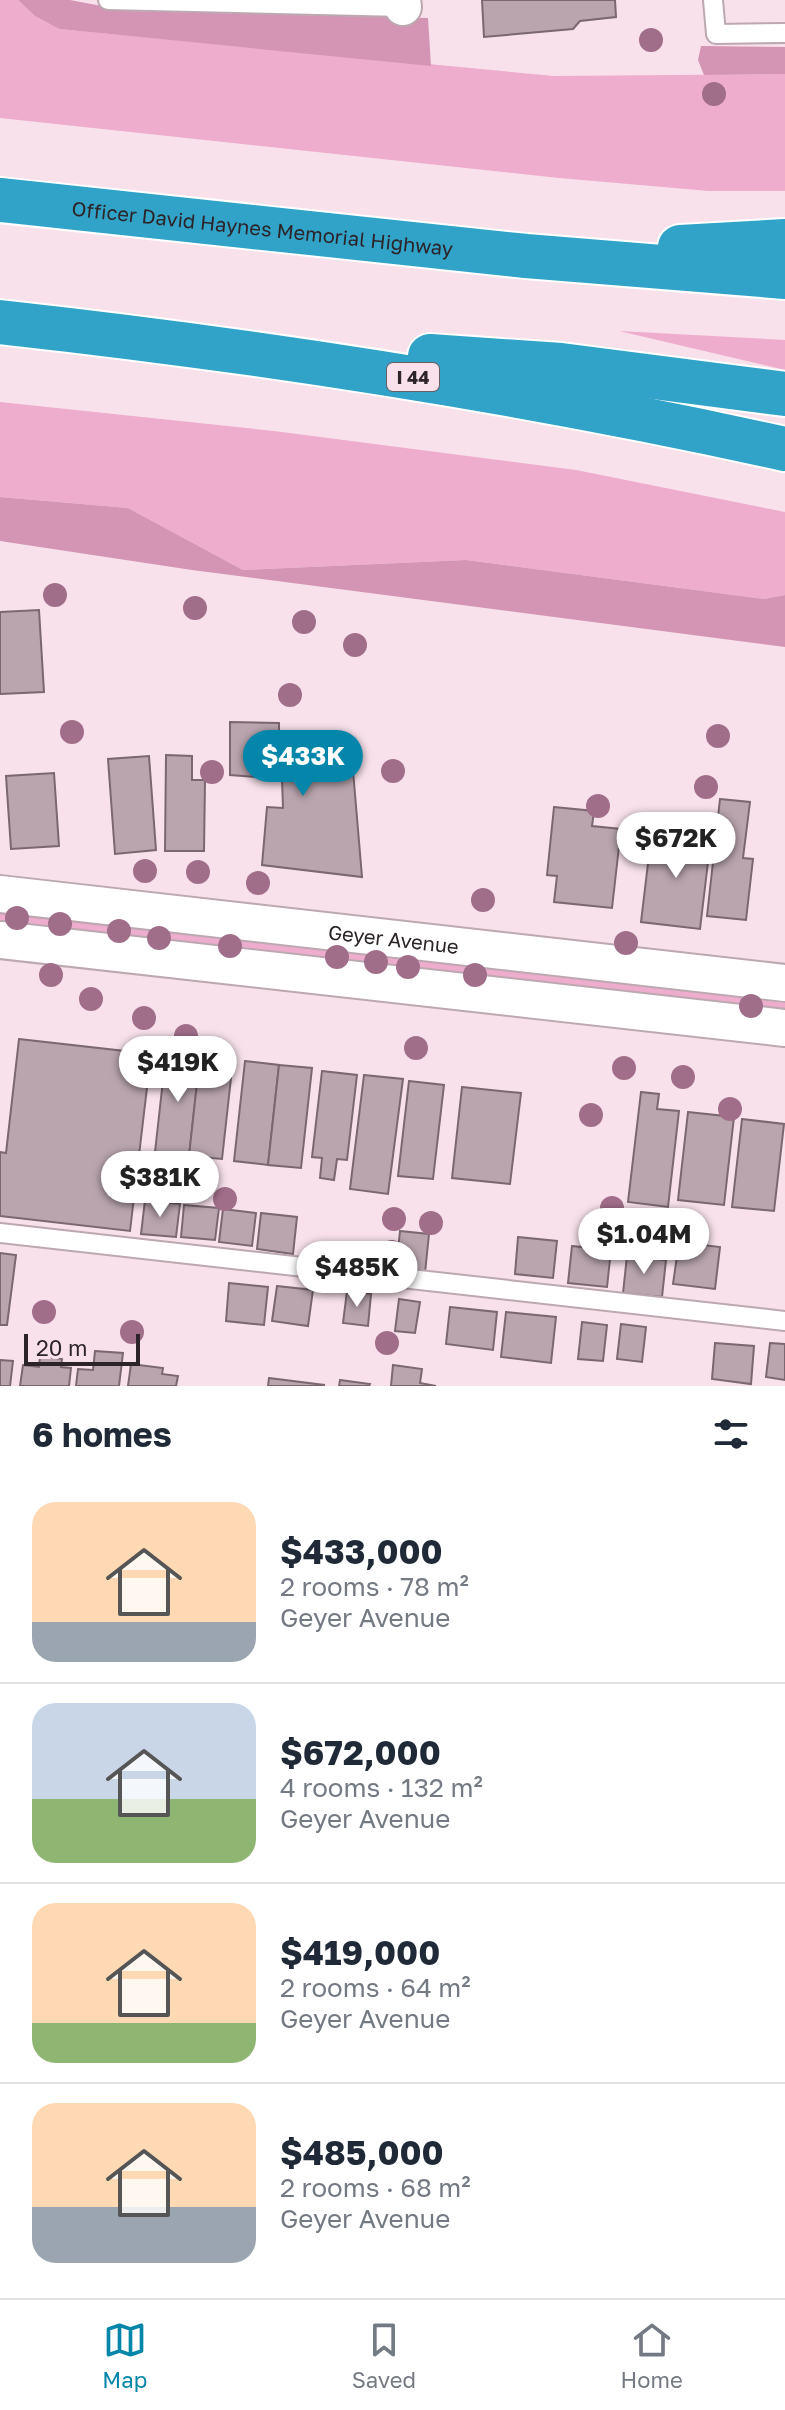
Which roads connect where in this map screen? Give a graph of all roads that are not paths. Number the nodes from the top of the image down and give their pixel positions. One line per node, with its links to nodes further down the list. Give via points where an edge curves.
1 (108, 0): 3 (lane)
2 (713, 0): 4 (lane, via 716,34)
3 (403, 4)
4 (785, 33)
5 (0, 200): 7 (highway, Officer David Haynes Memorial Highway)
6 (785, 241): 7 (highway)
7 (526, 256): 8 (highway)
8 (785, 277)
9 (0, 322): 10 (highway, I 44)
10 (140, 337): 11 (highway, via 561,365); 12 (highway, I 44, via 349,366)
11 (785, 394)
12 (684, 426): 13 (highway, I 44); 14 (highway)
13 (785, 449)
14 (785, 466)
15 (0, 894): 17 (street, Geyer Avenue)
16 (0, 940): 18 (street)
17 (785, 983)
18 (785, 1028)
19 (0, 1233): 20 (lane)
20 (785, 1321)

